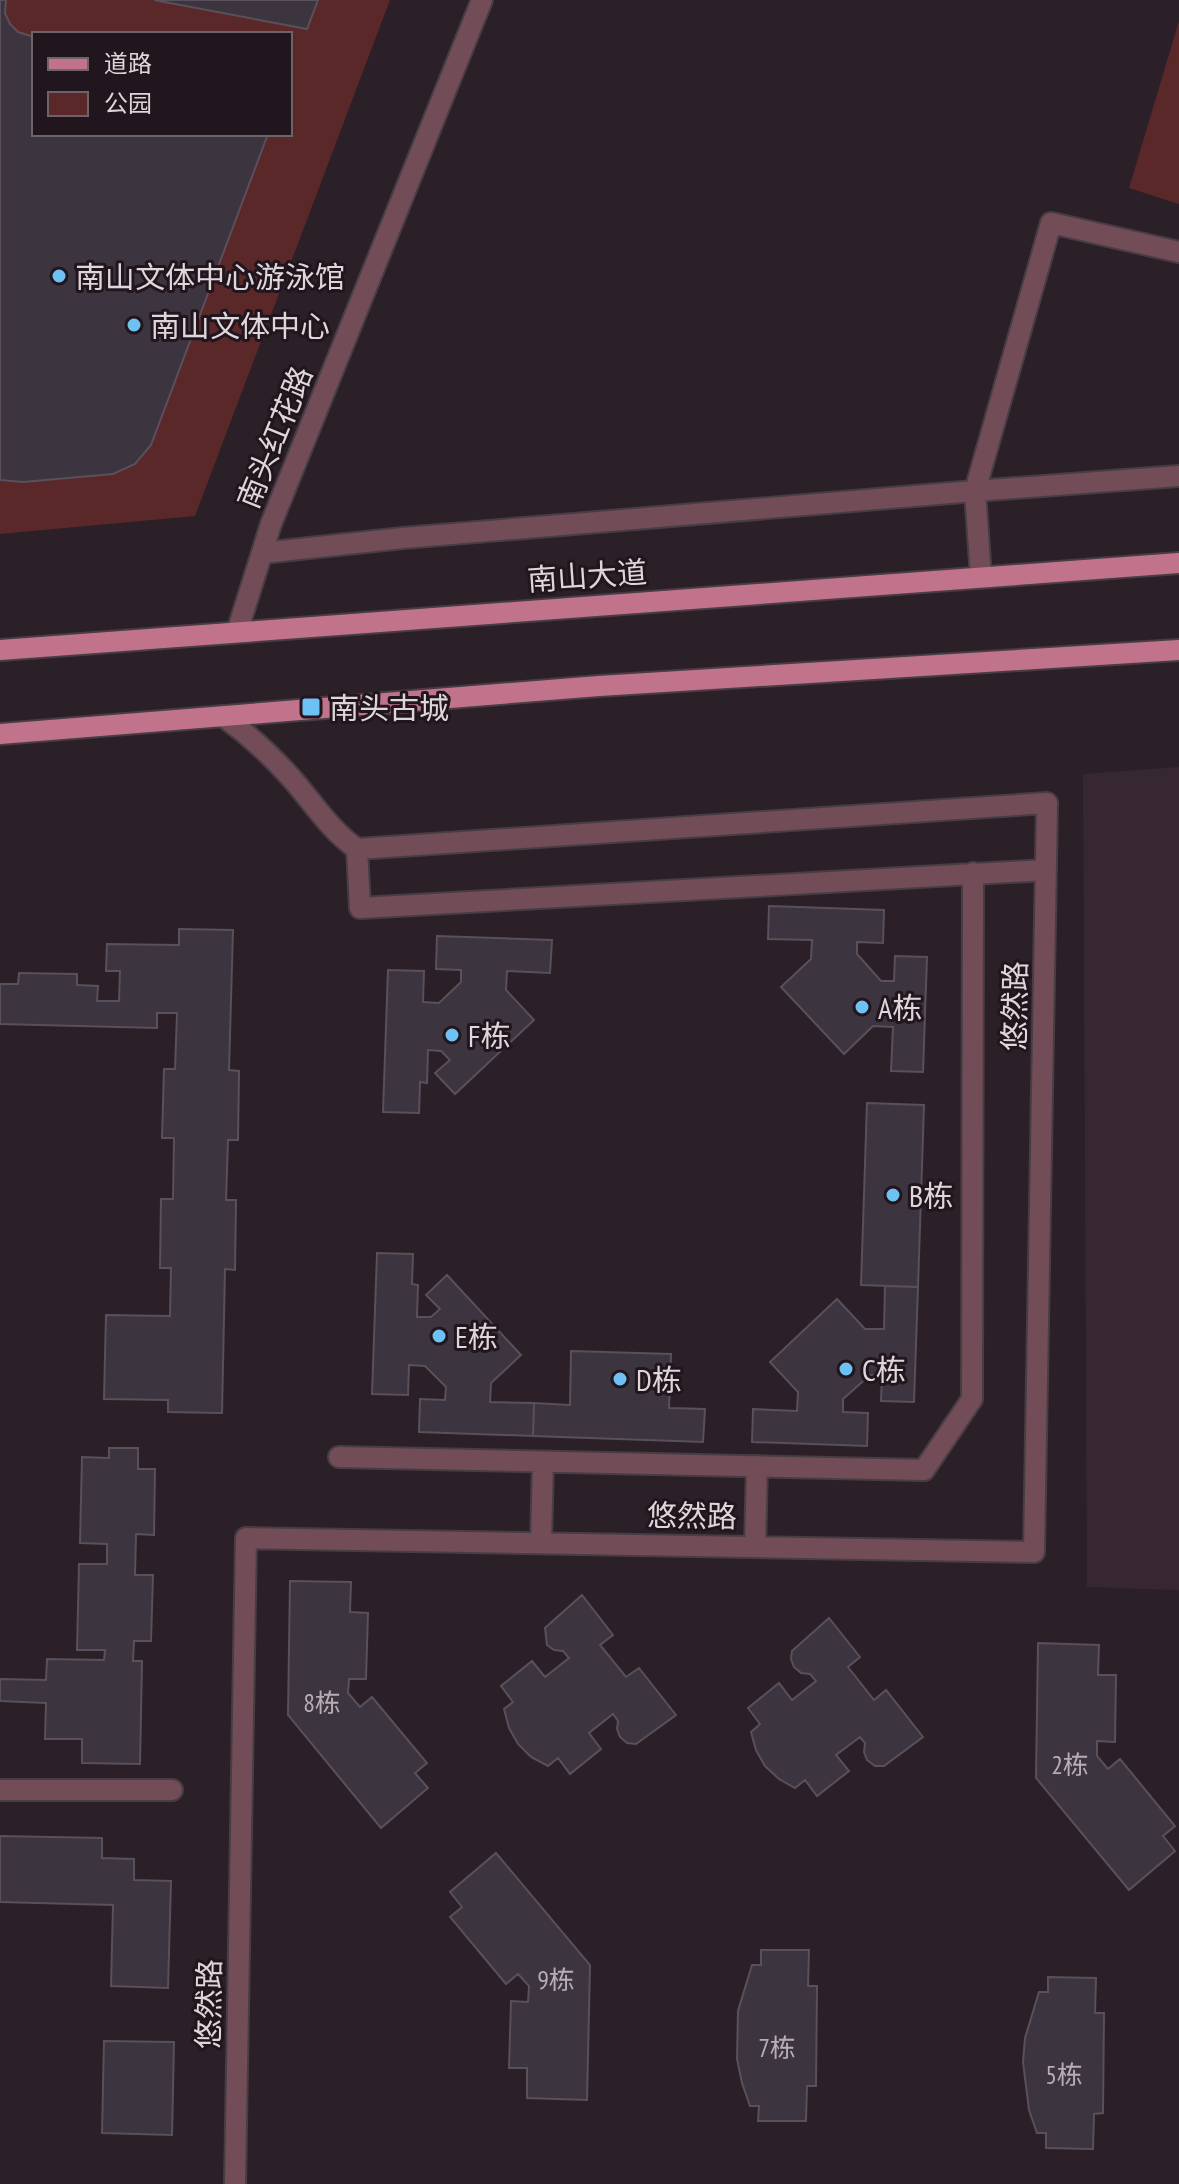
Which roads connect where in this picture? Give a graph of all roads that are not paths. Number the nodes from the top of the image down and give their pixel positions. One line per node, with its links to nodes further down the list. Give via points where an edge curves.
1 (482, 0): 5 (street, 南头红花路)
2 (1179, 252): 4 (street, via 1051,223)
3 (1179, 476): 4 (street)
4 (975, 491): 5 (street); 7 (street)
5 (262, 553): 8 (street, 南头红花路)
6 (1179, 563): 7 (main road, 南山大道)
7 (981, 577): 8 (main road, 南山大道)
8 (237, 632): 9 (main road, 南山大道)
9 (0, 650)
10 (1179, 650): 11 (main road, via 599,686)
11 (223, 716): 12 (main road); 13 (street, via 253,737 338,836)
12 (0, 734)
13 (357, 849): 14 (street, 悠然路, via 1047,803); 15 (street, via 360,908)
14 (1046, 870): 15 (street); 20 (street, 悠然路, via 1034,1552)
15 (973, 873): 18 (street, via 972,1399 924,1470)
16 (339, 1457): 17 (street)
17 (543, 1462): 18 (street); 19 (street)
18 (757, 1466): 20 (street)
19 (541, 1543): 20 (street, 悠然路); 23 (street, 悠然路, via 246,1538)
20 (755, 1547)
21 (0, 1790): 22 (street)
22 (172, 1790)
23 (235, 2184)

